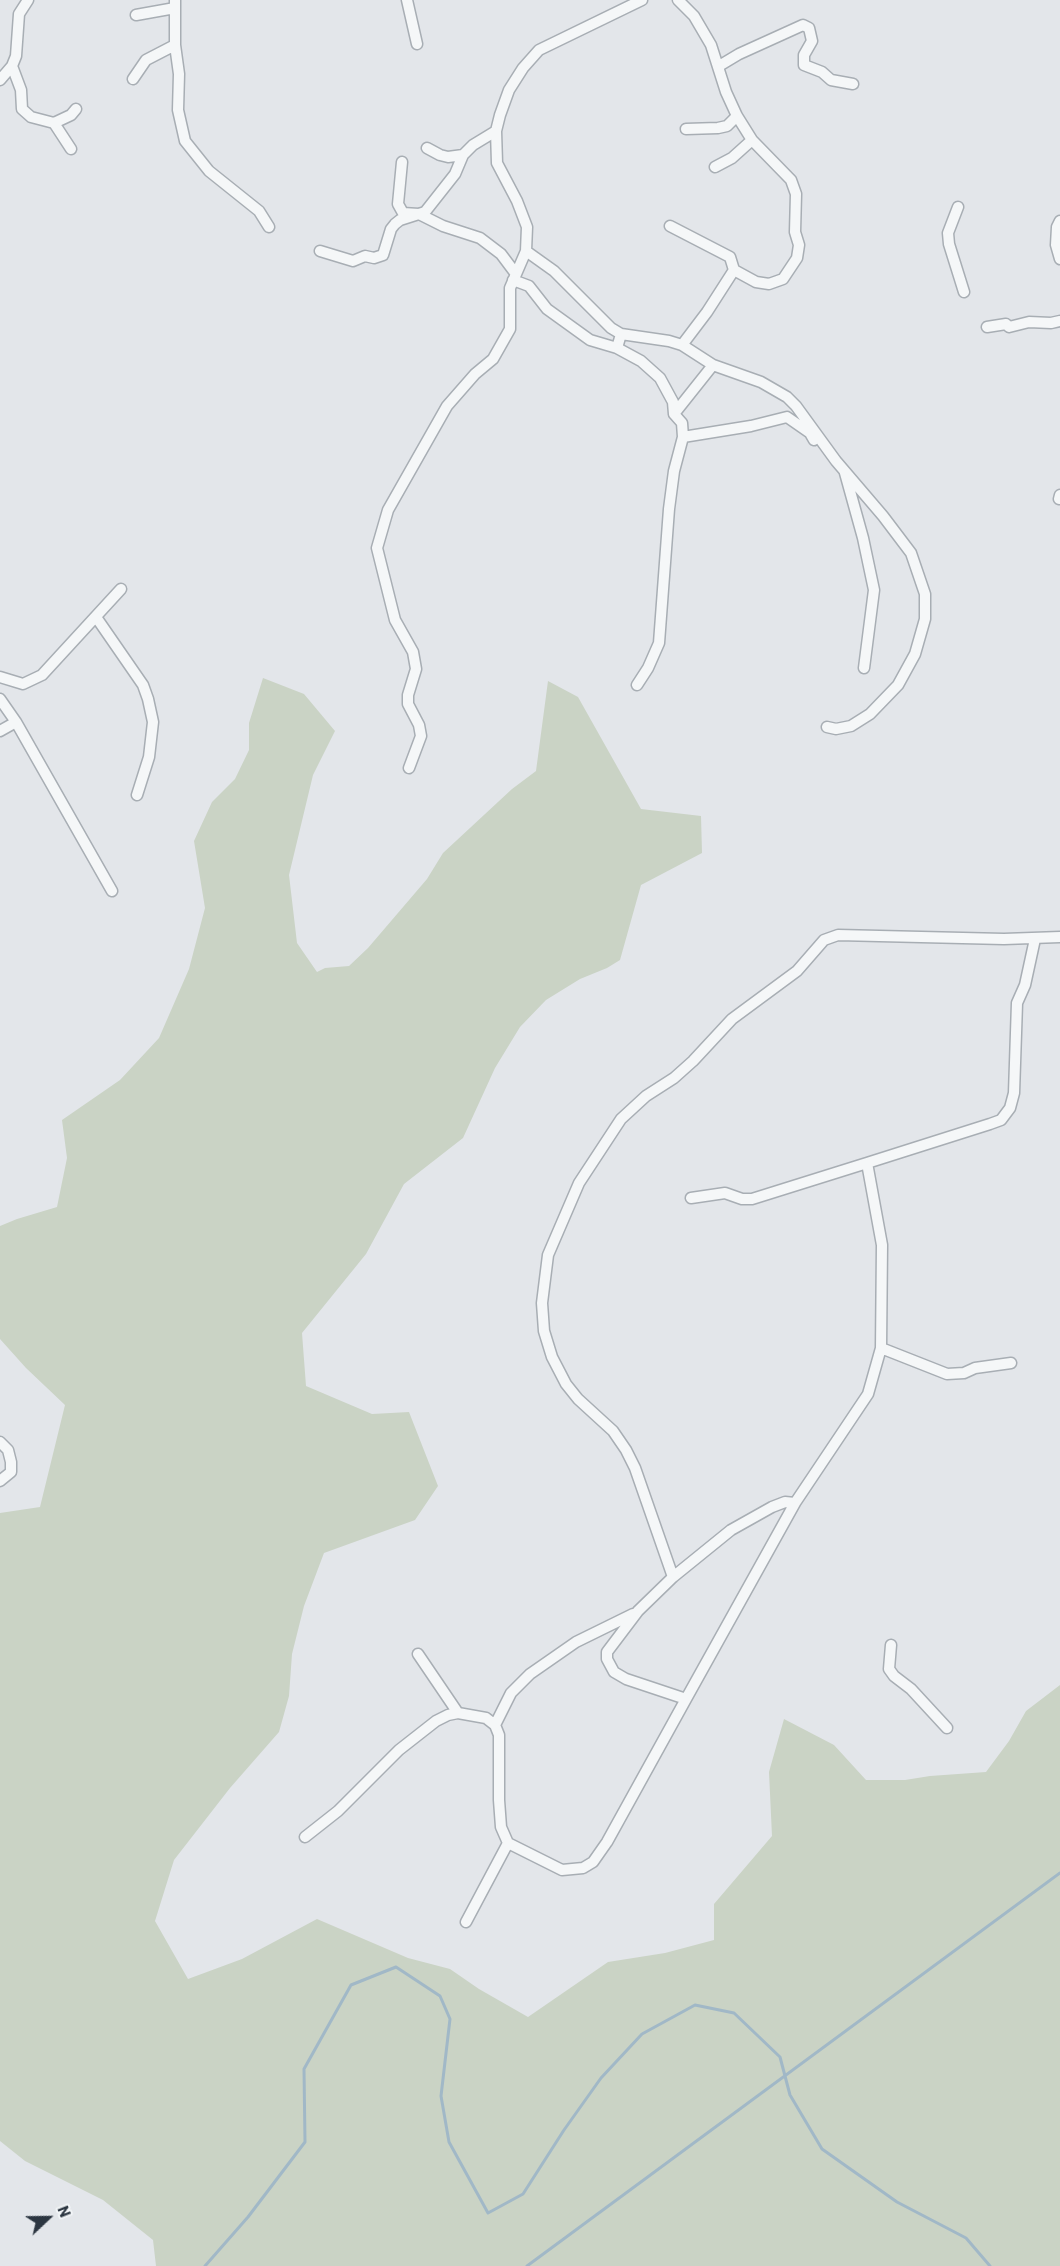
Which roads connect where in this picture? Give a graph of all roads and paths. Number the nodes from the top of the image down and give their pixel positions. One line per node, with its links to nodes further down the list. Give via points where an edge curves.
1 (28, 0): 9 (street, via 19,14)
2 (407, 0): 7 (street)
3 (642, 0): 18 (street, via 539,50 509,90)
4 (678, 0): 10 (street, via 694,16)
5 (175, 4): 6 (street); 8 (street)
6 (136, 15)
7 (417, 44)
8 (175, 45): 11 (street, via 146,60); 29 (street, via 178,110 185,141 209,171 259,211)
9 (12, 66): 12 (street); 16 (street, via 21,90 22,109 31,117)
10 (719, 66): 13 (street, via 803,25 809,28 812,41 804,65 831,80); 15 (street)
11 (133, 79)
12 (0, 80)
13 (854, 84)
14 (76, 109): 16 (street)
15 (737, 116): 17 (street, via 727,126); 19 (street)
16 (54, 123): 21 (street)
17 (686, 129)
18 (496, 131): 22 (street); 31 (street, via 497,163 527,227)
19 (752, 140): 24 (street); 33 (street, via 791,180 796,194 799,245 797,258 783,279 770,284 756,282)
20 (427, 148): 22 (street, via 448,157)
21 (71, 149)
22 (463, 155): 26 (street, via 432,206)
23 (402, 162): 26 (street, via 398,204 403,213)
24 (715, 167)
25 (958, 207): 35 (street, via 948,233)
26 (419, 214): 30 (street, via 395,224 383,255 353,261); 34 (street, via 480,238 501,254)
27 (1060, 221): 32 (street, via 1056,245)
28 (670, 226): 33 (street, via 730,257)
29 (269, 227)
30 (320, 251)
31 (526, 251): 34 (street); 38 (street, via 554,271)
32 (1060, 260)
33 (734, 270): 39 (street)
34 (515, 277): 40 (street, via 529,286 548,309 590,340); 59 (street, via 506,338 493,359 447,406 393,501 379,536 378,558 395,620 413,652 416,669 408,704 421,736)
35 (964, 292)
36 (1060, 321): 37 (street)
37 (987, 327)
38 (621, 334): 39 (street); 40 (street)
39 (682, 345): 41 (street)
40 (617, 348): 43 (street, via 641,361 660,378 673,402)
41 (713, 365): 42 (street, via 774,388); 43 (street)
42 (796, 406): 44 (street); 46 (street)
43 (674, 414): 45 (street, via 682,423)
44 (787, 417): 45 (street); 46 (street, via 810,433)
45 (682, 437): 54 (street, via 669,509 659,644)
46 (836, 461): 47 (street)
47 (844, 470): 52 (street, via 874,590); 57 (street, via 911,553 925,594 925,619 915,654 898,685 870,714 851,726)
48 (1060, 495): 49 (street)
49 (1059, 499)
50 (121, 590): 51 (street)
51 (96, 617): 53 (street, via 42,675 23,684); 60 (street, via 143,685 148,699 153,722 149,757)
52 (864, 668)
53 (0, 677)
54 (637, 685)
55 (0, 699): 56 (street)
56 (16, 722): 58 (street); 61 (street)
57 (827, 727)
58 (0, 731)
59 (409, 768)
60 (137, 795)
61 (112, 891)
62 (1060, 937): 63 (street)
63 (1035, 939): 64 (street, via 1017,1003 1014,1093 1001,1120); 71 (street, via 838,935 824,940 790,977 732,1019 687,1067 621,1119 579,1183 548,1255 542,1303 544,1331 566,1384 613,1431 626,1450)
64 (867, 1163): 65 (street, via 752,1199 725,1193); 66 (street, via 882,1245)
65 (691, 1198)
66 (881, 1348): 67 (street, via 947,1374); 70 (street, via 868,1394)
67 (1011, 1363)
68 (0, 1442): 69 (street, via 8,1450 11,1462 11,1472)
69 (0, 1481)
70 (795, 1503): 71 (street, via 772,1507 732,1530); 75 (street)
71 (673, 1577): 72 (street)
72 (638, 1611): 75 (street, via 607,1652 608,1664 626,1679); 77 (street, via 576,1642 530,1674 511,1693)
73 (891, 1645): 78 (street, via 889,1669)
74 (418, 1654): 76 (street)
75 (686, 1699): 80 (street, via 593,1862 583,1868 562,1870)
76 (458, 1713): 77 (street, via 486,1718); 79 (street, via 436,1721 399,1750 338,1811)
77 (495, 1725): 80 (street, via 499,1735 501,1827)
78 (947, 1728)
79 (305, 1837)
80 (508, 1843): 81 (street)
81 (466, 1922)

